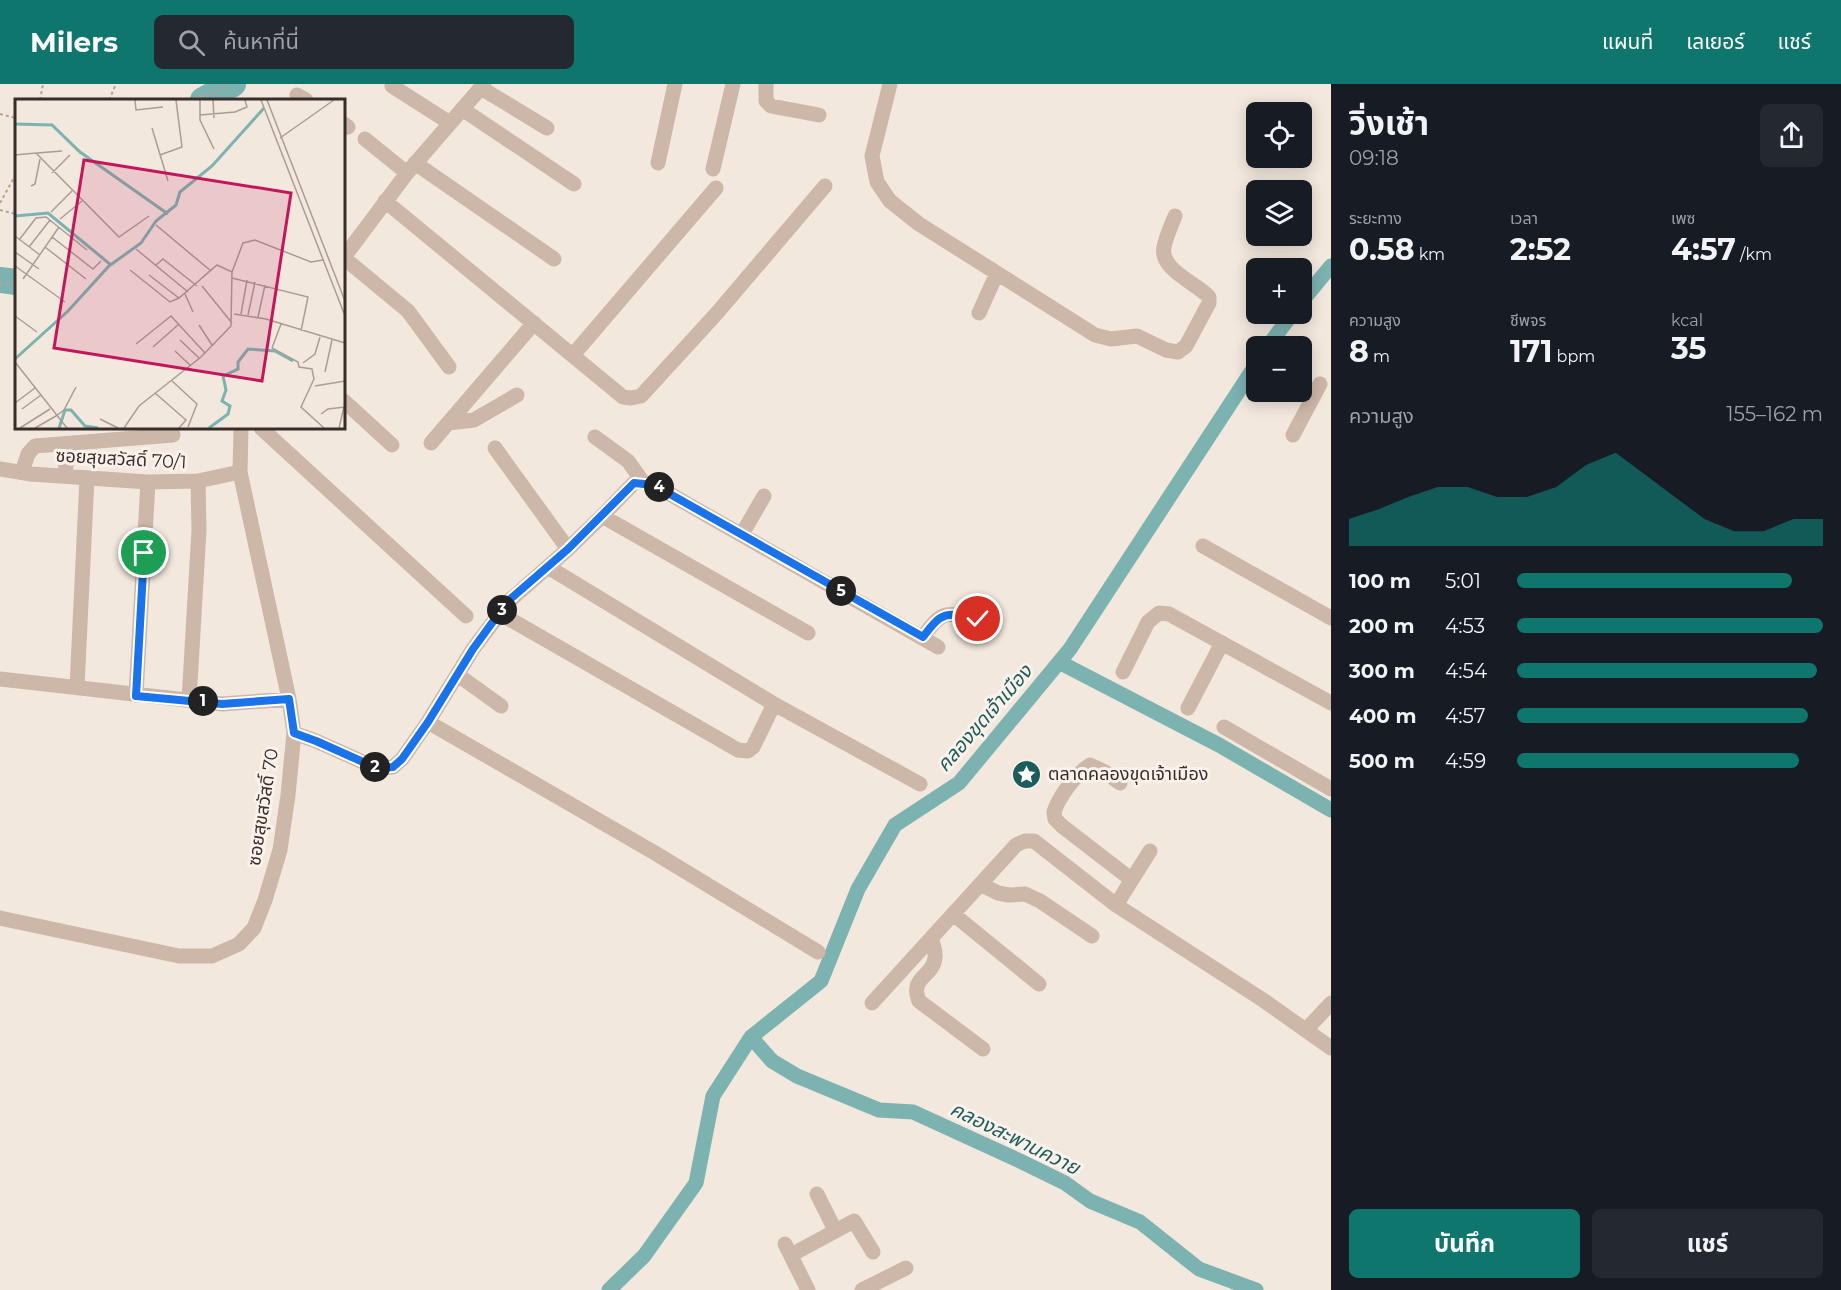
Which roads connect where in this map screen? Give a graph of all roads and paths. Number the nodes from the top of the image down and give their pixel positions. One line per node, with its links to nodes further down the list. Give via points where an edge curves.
1 (43, 84): 10 (path)
2 (116, 84): 11 (path)
3 (229, 84): 12 (path)
4 (675, 84): 20 (street)
5 (733, 84): 22 (street)
6 (766, 84): 15 (street, via 766,101 771,106)
7 (890, 84): 35 (street, via 872,156 878,182 890,201 919,224)
8 (392, 86): 17 (street)
9 (482, 86): 13 (street); 18 (street)
10 (40, 99)
11 (109, 99)
12 (192, 99)
13 (462, 109): 17 (street); 24 (street)
14 (0, 114): 16 (path)
15 (819, 115)
16 (15, 118)
17 (450, 123): 21 (street)
18 (547, 128)
19 (365, 139): 21 (street)
20 (658, 163)
21 (411, 168): 27 (street); 34 (street)
22 (713, 169)
23 (15, 176): 28 (path)
24 (574, 184)
25 (825, 186): 40 (street, via 641,396 623,397)
26 (716, 188): 40 (street)
27 (385, 201): 32 (street); 39 (street)
28 (0, 203)
29 (0, 210): 30 (path)
30 (15, 214)
31 (1175, 216): 35 (street, via 1163,248 1164,258 1209,297 1186,346 1178,352 1137,336 1111,339 1095,335)
32 (345, 257)
33 (345, 259): 41 (street, via 408,310)
34 (554, 259)
35 (997, 273): 38 (street)
36 (0, 284): 37 (path)
37 (15, 285)
38 (979, 313)
39 (534, 323): 40 (street); 45 (street)
40 (573, 356)
41 (449, 367)
42 (1321, 385): 49 (street)
43 (517, 394): 45 (street, via 474,420)
44 (345, 402): 53 (street)
45 (448, 423): 51 (street)
46 (241, 429): 57 (street, ซอยสุขสวัสดิ์ 70)
47 (262, 429): 70 (street)
48 (173, 435): 52 (street)
49 (1293, 435)
50 (595, 437): 62 (street, via 628,462)
51 (431, 443)
52 (63, 444): 56 (street, via 35,446); 58 (street)
53 (392, 445)
54 (495, 448): 67 (street)
55 (0, 469): 56 (street, ซอยสุขสวัสดิ์ 70/1)
56 (22, 472): 58 (street, ซอยสุขสวัสดิ์ 70/1)
57 (240, 472): 60 (street, ซอยสุขสวัสดิ์ 70/1); 82 (street, ซอยสุขสวัสดิ์ 70)
58 (64, 476): 59 (street, ซอยสุขสวัสดิ์ 70/1)
59 (87, 478): 61 (street, ซอยสุขสวัสดิ์ 70/1); 80 (street)
60 (198, 481): 61 (street, ซอยสุขสวัสดิ์ 70/1); 83 (street, via 199,530)
61 (148, 482): 81 (street)
62 (643, 482): 64 (street, via 634,483); 65 (street)
63 (764, 496): 65 (street)
64 (602, 516): 67 (street); 73 (street)
65 (742, 534): 74 (street)
66 (1203, 546): 71 (street)
67 (568, 549): 68 (street)
68 (548, 567): 69 (street); 85 (street)
69 (499, 613): 78 (street); 85 (street, via 738,750 753,747)
70 (466, 616)
71 (1331, 618)
72 (978, 619): 74 (street, via 944,615)
73 (808, 633)
74 (923, 637): 76 (street)
75 (1222, 643): 77 (street, via 1159,613 1148,622); 84 (street); 87 (street)
76 (938, 647)
77 (1124, 672)
78 (458, 675): 86 (street); 88 (street)
79 (0, 679): 80 (street)
80 (77, 687): 81 (street)
81 (136, 696): 83 (street)
82 (289, 699): 83 (street, via 222,704); 90 (street, ซอยสุขสวัสดิ์ 70)
83 (189, 700)
84 (1331, 703)
85 (774, 704): 92 (street)
86 (501, 706)
87 (1188, 708)
88 (428, 722): 90 (street, via 402,759 393,767 382,768); 102 (street)
89 (1224, 727): 93 (street)
90 (294, 733): 99 (street, ซอยสุขสวัสดิ์ 70, via 280,850 254,928 238,944 212,956 179,956)
91 (1120, 783): 95 (street, via 1090,765 1065,792 1054,812 1062,826)
92 (921, 784)
93 (1331, 789)
94 (1150, 851): 95 (street)
95 (1132, 880): 97 (street)
96 (980, 884): 97 (street, via 1016,845 1034,841); 98 (street); 100 (street, via 998,893 1025,894)
97 (1116, 905): 106 (street)
98 (952, 914): 101 (street); 103 (street)
99 (0, 918)
100 (1092, 936)
101 (931, 938): 104 (street); 107 (street, via 934,963 916,985 919,1001)
102 (818, 952)
103 (1039, 984)
104 (872, 1002)
105 (1331, 1003): 106 (street)
106 (1306, 1030): 108 (street)
107 (982, 1048)
108 (1331, 1048)
109 (817, 1194): 110 (street)
110 (835, 1230): 111 (street, via 854,1221); 113 (street, via 788,1250)
111 (873, 1252)
112 (906, 1268): 114 (street)
113 (808, 1290)
114 (862, 1290)

